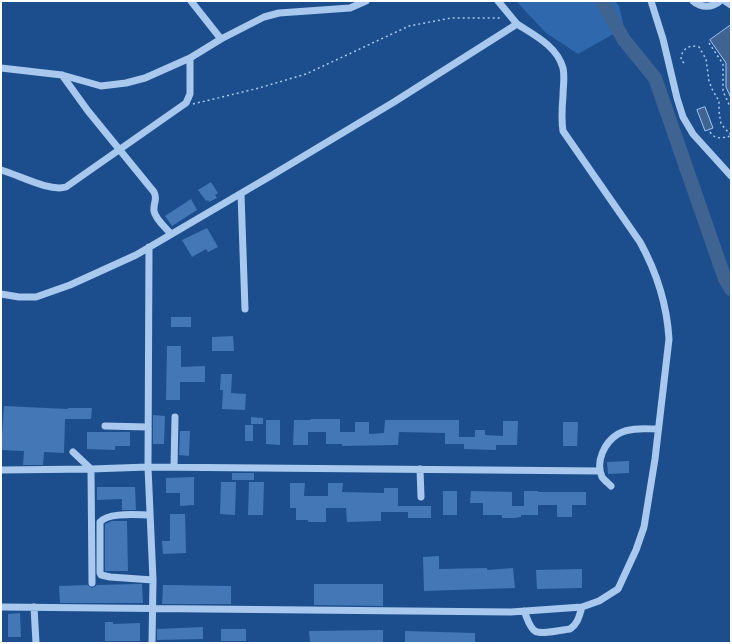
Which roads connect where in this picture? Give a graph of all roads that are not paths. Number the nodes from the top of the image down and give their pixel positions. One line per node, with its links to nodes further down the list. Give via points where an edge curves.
1 (191, 1): 10 (street)
2 (366, 1): 10 (street, via 350,8 279,13 264,17)
3 (498, 1): 9 (street)
4 (651, 1): 16 (street, via 683,117 693,134)
5 (693, 1): 6 (street, via 706,7 716,5)
6 (720, 1)
7 (725, 1): 8 (street)
8 (731, 5)
9 (514, 21): 17 (street, via 394,102); 25 (street, via 549,45 560,61 564,77 563,131 640,242 659,287 668,322 669,338)
10 (221, 39): 11 (street)
11 (190, 58): 13 (street, via 145,78 105,87); 14 (street, via 190,94 186,102)
12 (1, 68): 13 (street)
13 (62, 75): 14 (street)
14 (120, 149): 15 (street, via 62,188 46,186); 18 (street, via 154,192 156,215)
15 (1, 170)
16 (731, 176)
17 (240, 194): 18 (street); 21 (street)
18 (172, 234): 19 (street)
19 (149, 247): 20 (street, via 90,277 36,297); 24 (street)
20 (1, 294)
21 (245, 309)
22 (175, 417): 28 (street)
23 (105, 426): 24 (street)
24 (148, 427): 27 (street)
25 (658, 429): 32 (street, via 637,429 619,434 605,446 600,458); 40 (street, via 644,527 636,550 618,589 599,601)
26 (73, 452): 29 (street)
27 (148, 467): 28 (street); 29 (street); 35 (street)
28 (174, 467): 30 (street)
29 (91, 469): 31 (street); 37 (street)
30 (420, 469): 32 (street); 34 (street)
31 (1, 470)
32 (600, 471): 33 (street)
33 (611, 486)
34 (421, 497)
35 (150, 515): 36 (street); 36 (street, via 109,516 100,522 100,572 103,576)
36 (153, 580): 41 (street)
37 (92, 583)
38 (1, 607): 39 (street)
39 (34, 607): 41 (street); 43 (street)
40 (582, 607): 42 (street); 42 (street, via 578,621 570,629 540,633 532,629)
41 (152, 609): 42 (street); 44 (street)
42 (524, 611)
43 (36, 643)
44 (152, 643)

